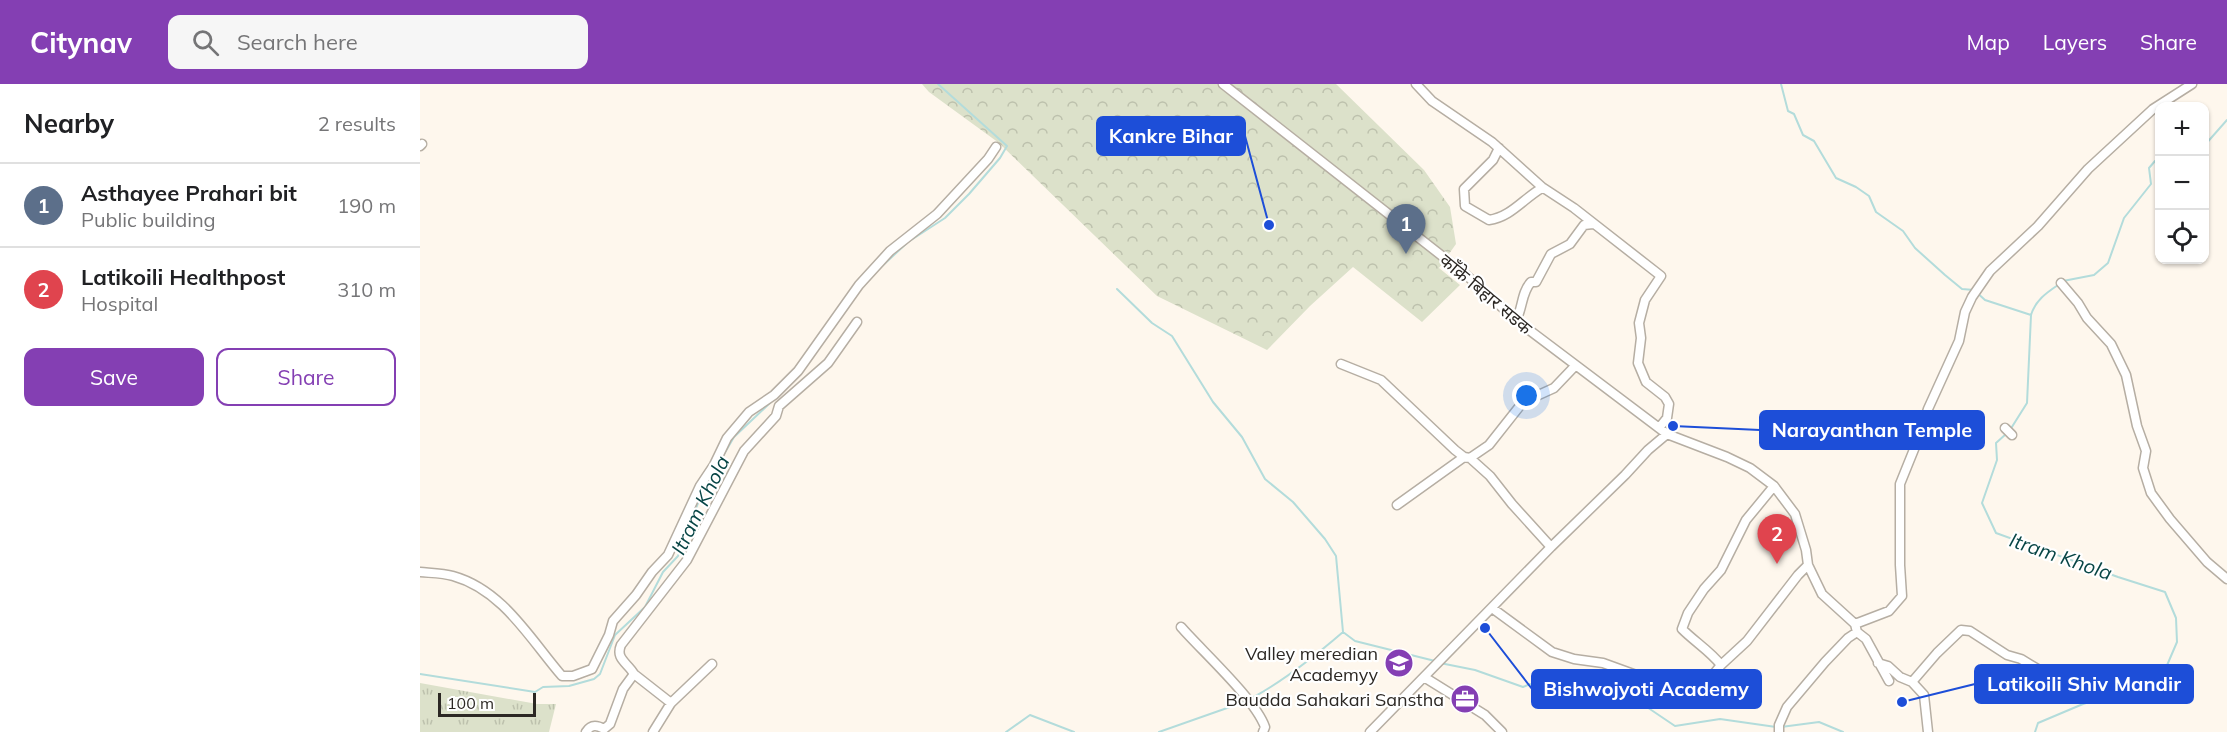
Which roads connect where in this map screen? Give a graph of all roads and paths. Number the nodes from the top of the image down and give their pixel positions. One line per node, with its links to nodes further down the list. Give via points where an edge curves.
1 (1223, 84): 9 (street, काँक्रे बिहार सडक, via 1465,274)
2 (1416, 84): 5 (street, via 1432,101)
3 (2192, 84): 25 (street, via 2153,109 2088,169 1978,287 1900,484 1902,596 1889,611)
4 (996, 147): 21 (street, via 937,214 890,251 858,285 798,371 774,395 749,412 727,438 668,555 613,621 592,669 562,676 508,609 452,575)
5 (1499, 148): 6 (street); 6 (street, via 1493,160 1464,189 1465,206 1489,220 1514,210)
6 (1542, 188): 7 (street)
7 (1593, 224): 9 (street, via 1584,225 1569,244 1551,254 1536,282 1527,286); 14 (street, via 1661,276 1644,303 1639,322 1638,363 1646,382 1669,404)
8 (2061, 283): 22 (street, via 2111,344 2126,375 2146,451 2143,468 2151,493 2207,562)
9 (1516, 320): 12 (street, काँक्रे बिहार सडक)
10 (857, 322): 29 (street, via 828,363 779,405 776,416 749,444 687,560 621,645 620,656)
11 (1341, 364): 16 (street, via 1381,380)
12 (1575, 366): 14 (street, काँक्रे बिहार सडक); 16 (street, via 1554,388 1523,402 1489,445)
13 (2005, 428): 15 (street)
14 (1663, 431): 17 (street, काँक्रे बिहार सडक, via 1750,468); 19 (street, via 1625,475)
15 (2012, 435)
16 (1467, 457): 18 (street); 19 (street, via 1490,476)
17 (1774, 486): 20 (street, काँक्रे बिहार सडक, via 1795,514); 28 (street, via 1746,520 1721,570 1688,613 1682,629)
18 (1397, 506)
19 (1551, 547): 23 (street)
20 (1808, 565): 25 (street, काँक्रे बिहार सडक, via 1822,594); 28 (street, via 1747,641)
21 (420, 572)
22 (2227, 579)
23 (1492, 608): 28 (street, via 1552,652 1603,663 1683,692 1704,685); 30 (street)
24 (1181, 627): 38 (street, via 1248,700 1263,722)
25 (1856, 628): 26 (street, काँक्रे बिहार सडक); 35 (street, via 1787,707)
26 (1878, 663): 31 (street, काँक्रे बिहार सडक); 32 (street)
27 (711, 664): 34 (street)
28 (1721, 665)
29 (634, 674): 34 (street); 36 (street, via 620,694 607,728 597,725)
30 (1424, 677): 39 (street); 40 (street, via 1485,715)
31 (1888, 681)
32 (1912, 682): 33 (street, via 1961,630 1970,631 2007,655 2042,671 2077,683); 41 (street, via 1923,695)
33 (2089, 694)
34 (671, 704): 37 (street)
35 (1779, 730)
36 (586, 732)
37 (653, 732)
38 (1263, 732)
39 (1370, 732)
40 (1502, 732)
41 (1928, 732)

